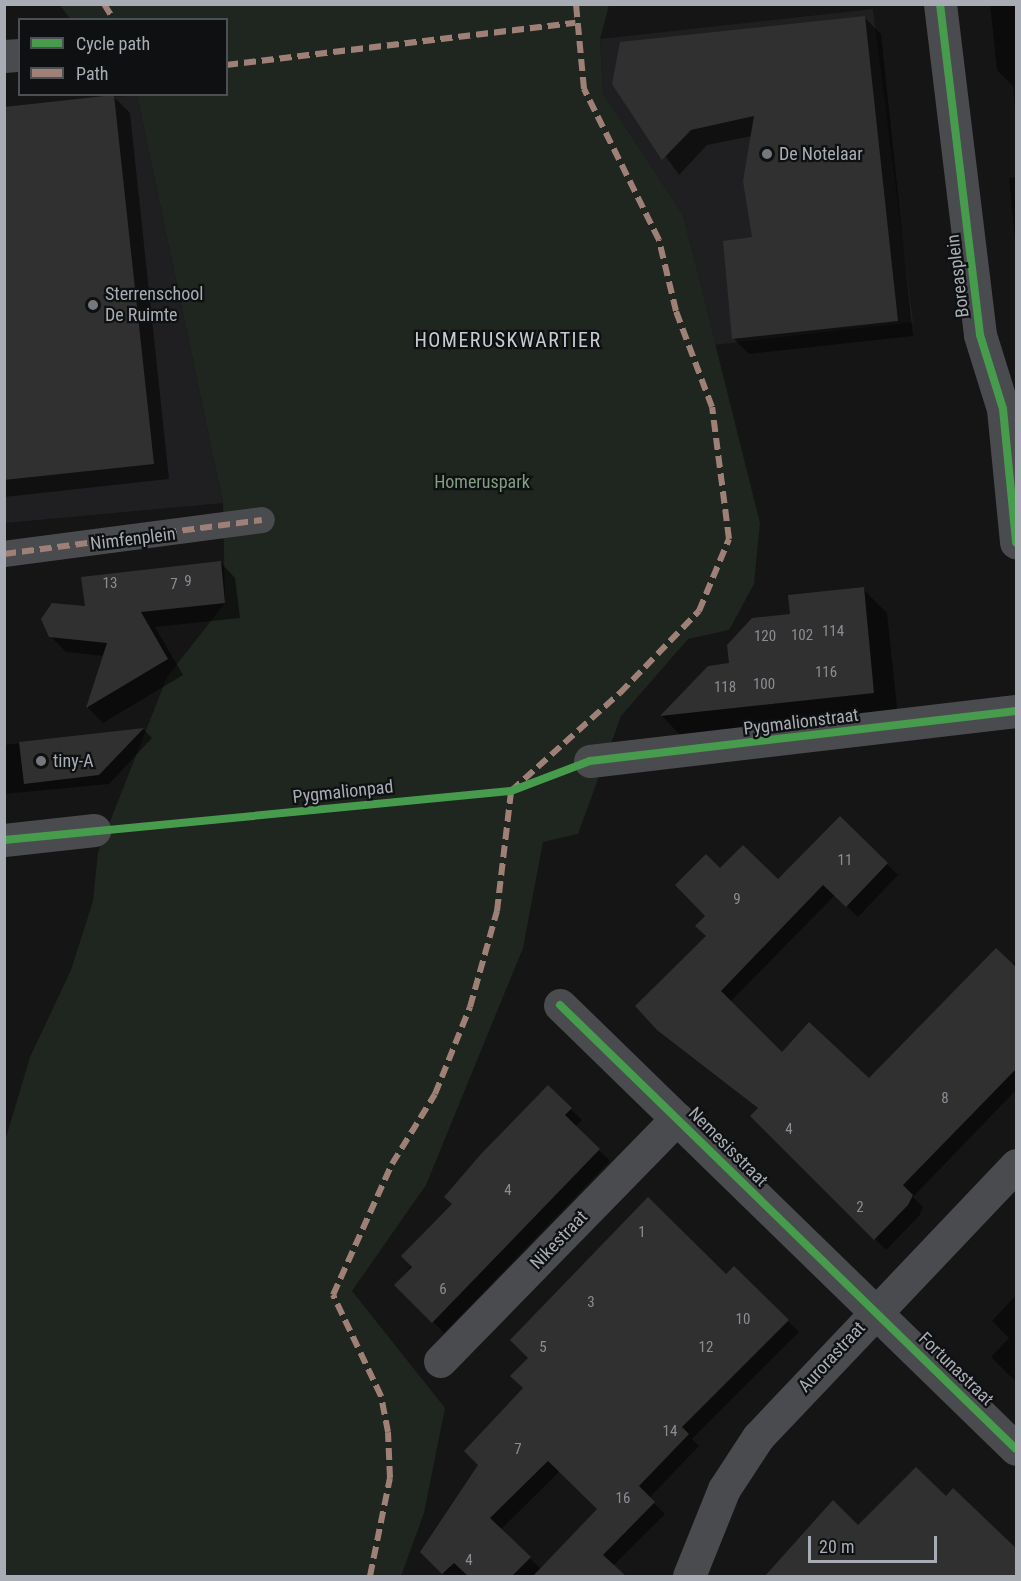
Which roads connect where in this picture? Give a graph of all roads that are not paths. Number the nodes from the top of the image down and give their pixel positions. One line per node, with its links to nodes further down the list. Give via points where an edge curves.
1 (940, 4): 2 (street, Boreasplein, via 980,335)
2 (1012, 444): 4 (street, Boreasplein)
3 (262, 520): 5 (street, Nimfenplein)
4 (1017, 542)
5 (4, 554)
6 (1017, 711): 7 (street, Pygmalionstraat)
7 (590, 761)
8 (94, 830): 9 (street)
9 (4, 840)
10 (560, 1005): 11 (street, Nemesisstraat)
11 (677, 1118): 13 (street, Nemesisstraat); 14 (street, Nikestraat)
12 (1017, 1165): 13 (street, Aurorastraat)
13 (874, 1312): 15 (street, Fortunastraat); 16 (street, Aurorastraat, via 758,1437 724,1489)
14 (440, 1361)
15 (1017, 1449)
16 (689, 1576)

